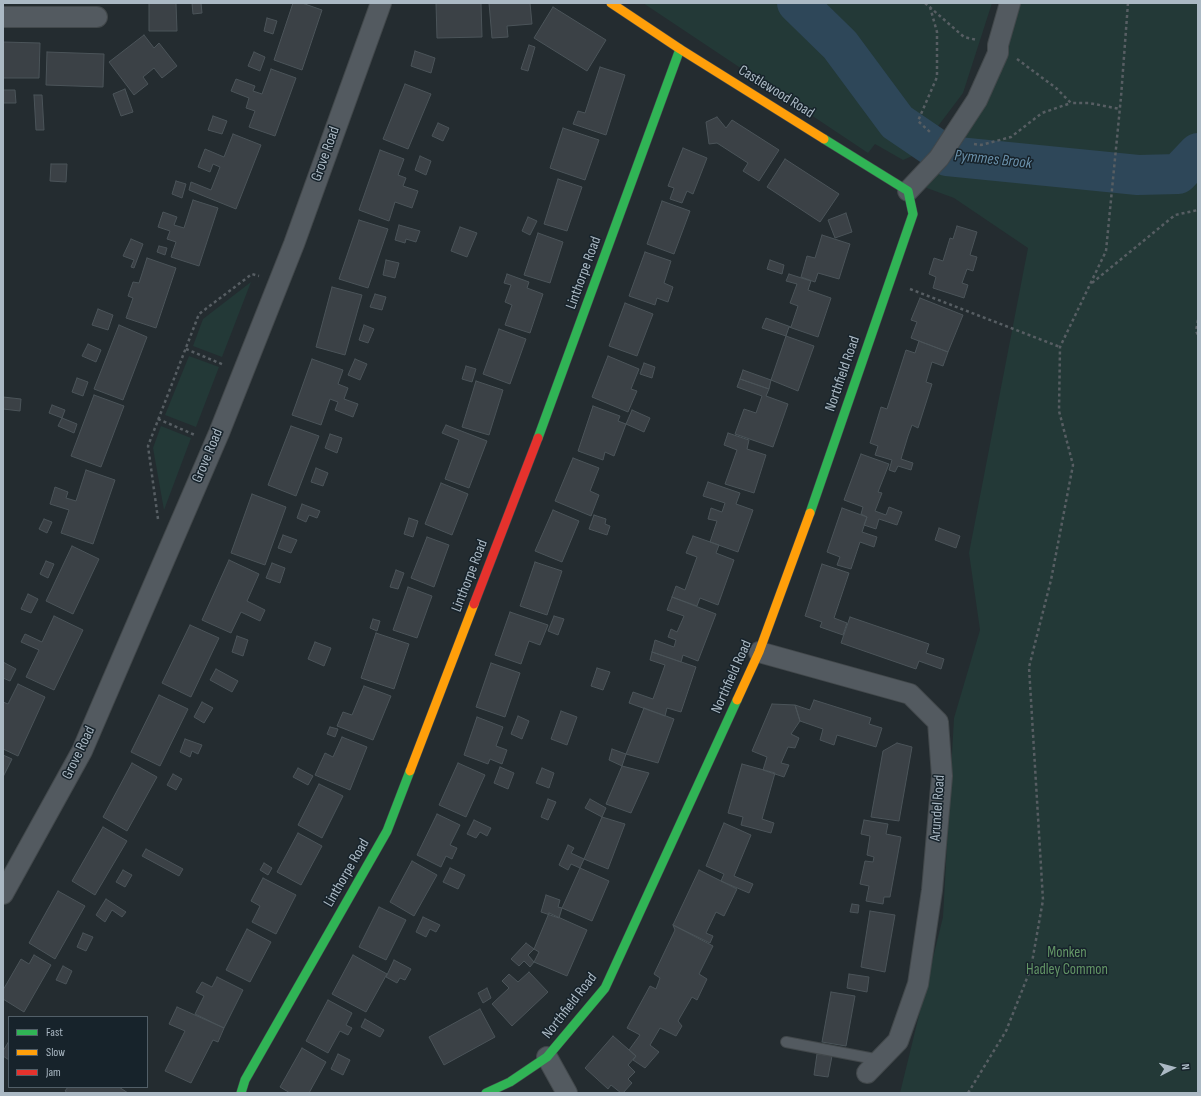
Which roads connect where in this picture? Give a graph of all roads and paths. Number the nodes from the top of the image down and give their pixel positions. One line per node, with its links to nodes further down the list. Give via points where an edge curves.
1 (381, 3): 14 (street, Grove Road)
2 (611, 3): 9 (street, Castlewood Road)
3 (924, 3): 8 (path, via 964,37)
4 (1010, 3): 8 (street)
5 (1128, 3): 10 (path)
6 (3, 17): 7 (street)
7 (97, 17)
8 (998, 45): 10 (path, via 1056,88 1071,103 1089,103); 11 (street, via 998,53 976,100 942,152)
9 (680, 49): 11 (street, Castlewood Road); 29 (street, Linthorpe Road, via 544,422 387,831 245,1080)
10 (1120, 109): 15 (path, via 1106,251)
11 (908, 192): 13 (street, Northfield Road, via 913,214)
12 (1198, 210): 15 (path, via 1175,215)
13 (890, 280): 18 (path); 24 (street, Northfield Road)
14 (279, 281): 19 (path, via 252,274 199,314); 20 (street, Grove Road)
15 (1092, 283): 18 (path)
16 (1198, 320): 17 (path)
17 (1198, 335)
18 (1060, 347): 32 (path, via 1059,411 1073,465 1051,580 1029,667 1044,900 1031,968 1006,1031)
19 (186, 349): 20 (path); 21 (path)
20 (243, 372): 22 (street, Grove Road)
21 (158, 420): 22 (path); 23 (path, via 148,446 158,519)
22 (214, 443): 23 (street, Grove Road)
23 (179, 526): 25 (street, Grove Road, via 82,751)
24 (760, 652): 27 (street, Northfield Road, via 605,988); 28 (street, Arundel Road, via 910,694 938,722 942,776 932,890 918,984 898,1041)
25 (3, 894)
26 (786, 1042): 28 (lane)
27 (547, 1057): 30 (street, Northfield Road, via 510,1082); 31 (street)
28 (873, 1067)
29 (241, 1093)
30 (486, 1093)
31 (567, 1093)
32 (968, 1093)

